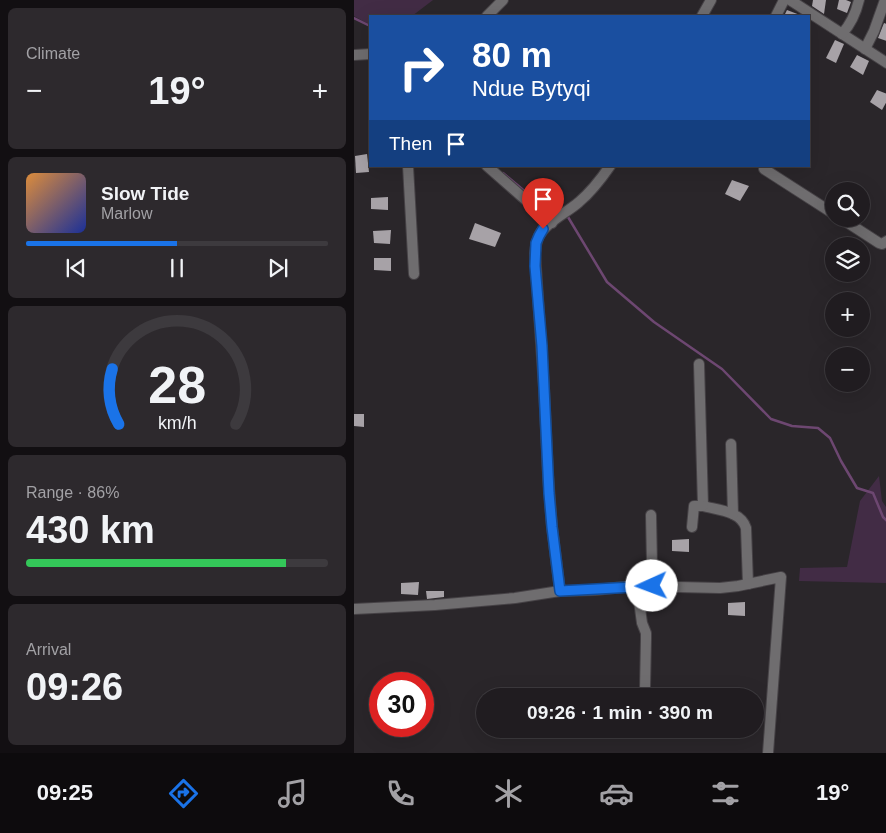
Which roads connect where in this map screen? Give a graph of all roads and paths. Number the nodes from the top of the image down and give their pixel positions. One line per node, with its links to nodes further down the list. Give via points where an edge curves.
1 (503, 0): 9 (street)
2 (711, 0): 10 (street)
3 (784, 0): 11 (street)
4 (790, 0): 8 (street)
5 (810, 0): 8 (street)
6 (859, 0): 12 (street, via 849,26)
7 (886, 0): 13 (street)
8 (808, 12): 12 (street)
9 (488, 15)
10 (703, 15)
11 (776, 15)
12 (842, 34): 13 (street)
13 (865, 49): 16 (street)
14 (369, 54): 15 (street)
15 (354, 56)
16 (886, 63)
17 (408, 167): 25 (street)
18 (488, 167): 22 (street)
19 (609, 167): 22 (street, via 584,198)
20 (764, 170): 21 (street)
21 (825, 208)
22 (552, 223): 35 (street, via 543,229 536,243 535,266 550,501)
23 (854, 227): 24 (street, via 879,243)
24 (886, 241)
25 (414, 274)
26 (699, 364): 28 (street)
27 (731, 444): 29 (street)
28 (703, 506): 29 (street); 31 (street, via 694,506)
29 (733, 514): 32 (street, via 744,522 746,528)
30 (651, 515): 34 (street)
31 (692, 527)
32 (748, 584): 34 (street, via 720,588); 38 (street, via 781,577)
33 (637, 586): 34 (street); 35 (street); 37 (street, via 646,633)
34 (652, 586)
35 (560, 591): 36 (street, via 515,598)
36 (354, 609)
37 (645, 688)
38 (768, 753)

